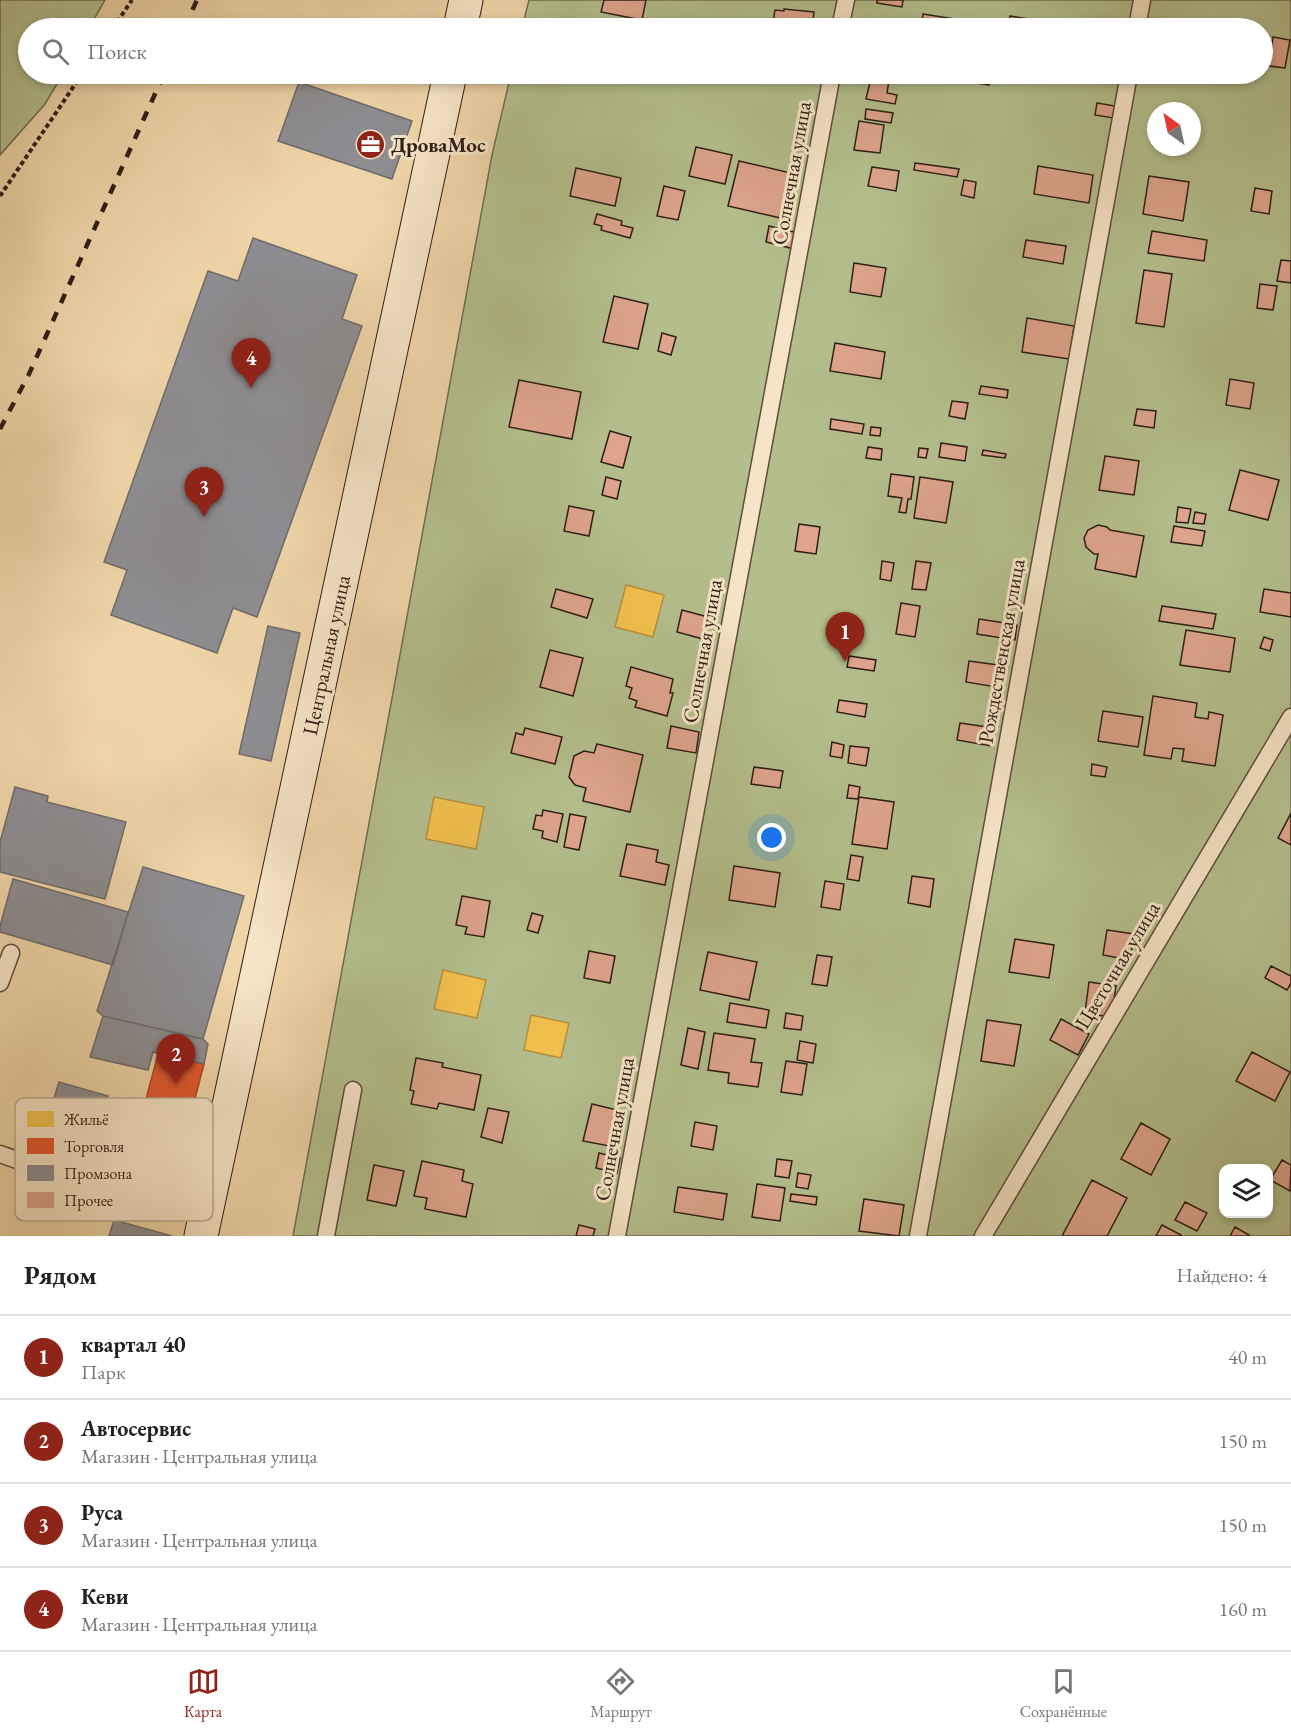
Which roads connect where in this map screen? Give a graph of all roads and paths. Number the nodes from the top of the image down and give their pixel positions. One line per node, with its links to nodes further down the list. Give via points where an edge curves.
1 (132, 0): 5 (path)
2 (466, 0): 6 (street)
3 (846, 0): 7 (lane)
4 (1142, 0): 8 (lane)
5 (120, 18)
6 (462, 18)
7 (842, 18)
8 (1139, 18)
9 (75, 84): 13 (path)
10 (448, 84): 20 (street, Центральная улица)
11 (830, 84): 26 (lane, Солнечная улица)
12 (1127, 84): 27 (lane, Рождественская улица)
13 (0, 196)
14 (1291, 717): 28 (lane, Цветочная улица)
15 (11, 952): 16 (lane)
16 (0, 983)
17 (353, 1090): 25 (lane)
18 (213, 1152): 20 (lane)
19 (0, 1154): 21 (lane)
20 (219, 1154): 22 (street, Центральная улица)
21 (15, 1159)
22 (213, 1181)
23 (204, 1221): 24 (street, Центральная улица)
24 (201, 1236)
25 (326, 1236)
26 (617, 1236)
27 (918, 1236)
28 (983, 1236)

